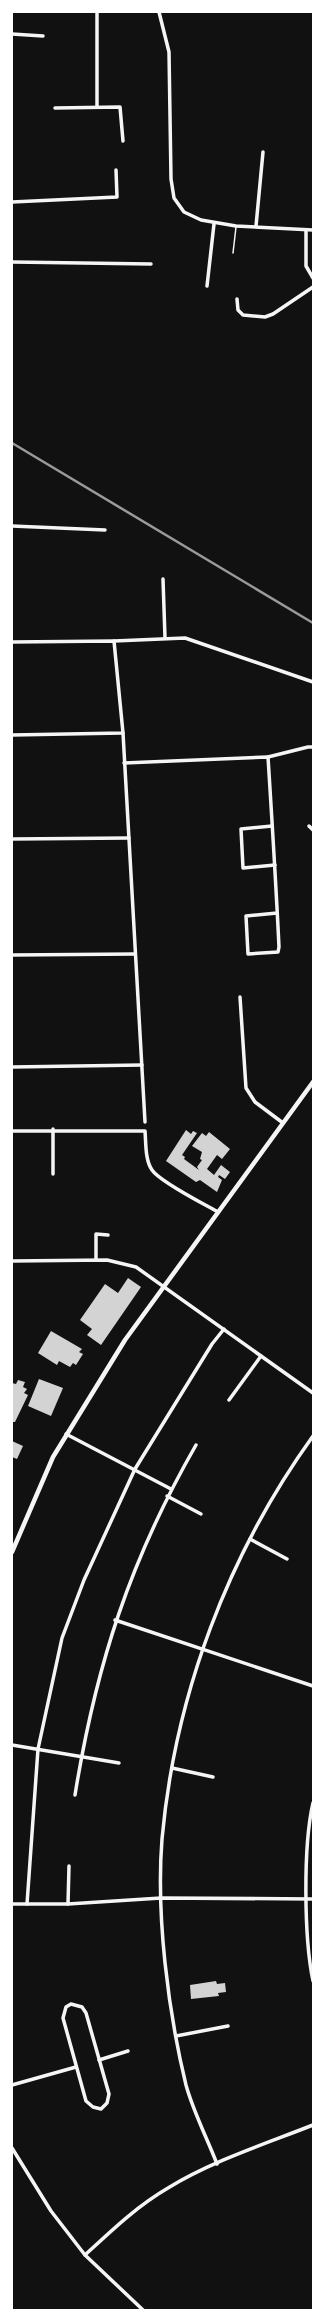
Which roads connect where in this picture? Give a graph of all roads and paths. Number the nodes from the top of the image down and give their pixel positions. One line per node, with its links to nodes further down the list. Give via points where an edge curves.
1 (98, 12): 5 (street)
2 (159, 12): 11 (street, via 169,52 171,179 174,198 184,212)
3 (12, 34): 4 (street)
4 (43, 36)
5 (98, 106): 6 (street); 7 (street, via 120,107)
6 (55, 108)
7 (123, 141)
8 (263, 152): 13 (street)
9 (116, 170): 10 (street, via 117,196)
10 (12, 202)
11 (214, 224): 12 (street); 20 (street)
12 (236, 226): 13 (street); 16 (lane)
13 (256, 226): 14 (street)
14 (306, 230): 15 (street); 19 (street, via 306,266)
15 (313, 230)
16 (233, 254)
17 (12, 262): 18 (street)
18 (151, 264)
19 (313, 278)
20 (207, 286)
21 (313, 287): 22 (street, via 265,317 243,315 238,310)
22 (237, 299)
23 (12, 526): 24 (street)
24 (105, 530)
25 (163, 579): 26 (street)
26 (165, 638): 27 (street); 29 (street, via 185,638)
27 (114, 641): 28 (street); 30 (street)
28 (12, 642)
29 (313, 682)
30 (123, 733): 31 (street); 34 (street)
31 (12, 735)
32 (313, 747): 33 (street)
33 (268, 756): 34 (street); 35 (street)
34 (124, 763): 38 (street)
35 (272, 826): 40 (street); 40 (street, via 241,829 243,868)
36 (310, 826): 37 (street)
37 (313, 830)
38 (128, 838): 39 (street); 42 (street)
39 (12, 839)
40 (274, 865): 41 (street)
41 (277, 913): 41 (street, via 278,952 248,954 246,916)
42 (135, 954): 43 (street); 45 (street)
43 (12, 955)
44 (240, 997): 49 (street, via 246,1088 255,1102)
45 (142, 1065): 46 (street); 48 (street)
46 (12, 1067)
47 (313, 1082): 49 (street)
48 (145, 1122)
49 (283, 1124): 53 (street)
50 (53, 1129): 51 (street); 52 (street); 53 (street, via 145,1130 147,1154 152,1170)
51 (12, 1130)
52 (54, 1174)
53 (218, 1212): 57 (street)
54 (108, 1235): 55 (street, via 96,1234)
55 (96, 1260): 56 (street); 57 (street, via 136,1267)
56 (12, 1261)
57 (165, 1286): 58 (street); 62 (street, via 125,1340)
58 (224, 1329): 59 (street); 65 (street, via 212,1344)
59 (261, 1356): 60 (street); 61 (street)
60 (313, 1393)
61 (229, 1400)
62 (66, 1434): 65 (street); 70 (street)
63 (313, 1437): 69 (street, via 289,1470)
64 (196, 1446): 66 (street)
65 (135, 1469): 66 (street); 76 (street, via 84,1580 62,1638)
66 (171, 1489): 67 (street)
67 (167, 1496): 68 (street); 72 (street, via 136,1563)
68 (201, 1514)
69 (250, 1539): 71 (street); 73 (street)
70 (12, 1552)
71 (287, 1559)
72 (115, 1620): 73 (street); 77 (street, via 96,1685)
73 (202, 1648): 74 (street); 79 (street, via 184,1705)
74 (313, 1686)
75 (12, 1745): 76 (street)
76 (38, 1749): 77 (street); 88 (street)
77 (81, 1756): 78 (street); 81 (street)
78 (119, 1763)
79 (172, 1768): 80 (street); 84 (street, via 162,1840)
80 (213, 1777)
81 (75, 1795)
82 (313, 1803): 85 (street)
83 (69, 1866): 89 (street)
84 (161, 1898): 85 (street); 89 (street); 92 (street, via 166,1968)
85 (307, 1899): 86 (street); 90 (street, via 310,1968)
86 (313, 1899)
87 (12, 1904): 88 (street)
88 (27, 1904): 89 (street)
89 (68, 1904)
90 (313, 1981)
91 (228, 2026): 92 (street)
92 (176, 2036): 99 (street, via 186,2087)
93 (128, 2051): 94 (street)
94 (100, 2060): 95 (street, via 109,2094 107,2103 101,2109 92,2107 86,2101); 95 (street, via 86,2013 82,2007 71,2004 64,2011 63,2018)
95 (76, 2067): 96 (street)
96 (12, 2085)
97 (313, 2125): 99 (street)
98 (12, 2148): 100 (street, via 51,2211)
99 (217, 2164): 100 (street, via 162,2191 132,2212)
100 (85, 2255): 101 (street)
101 (143, 2310)

